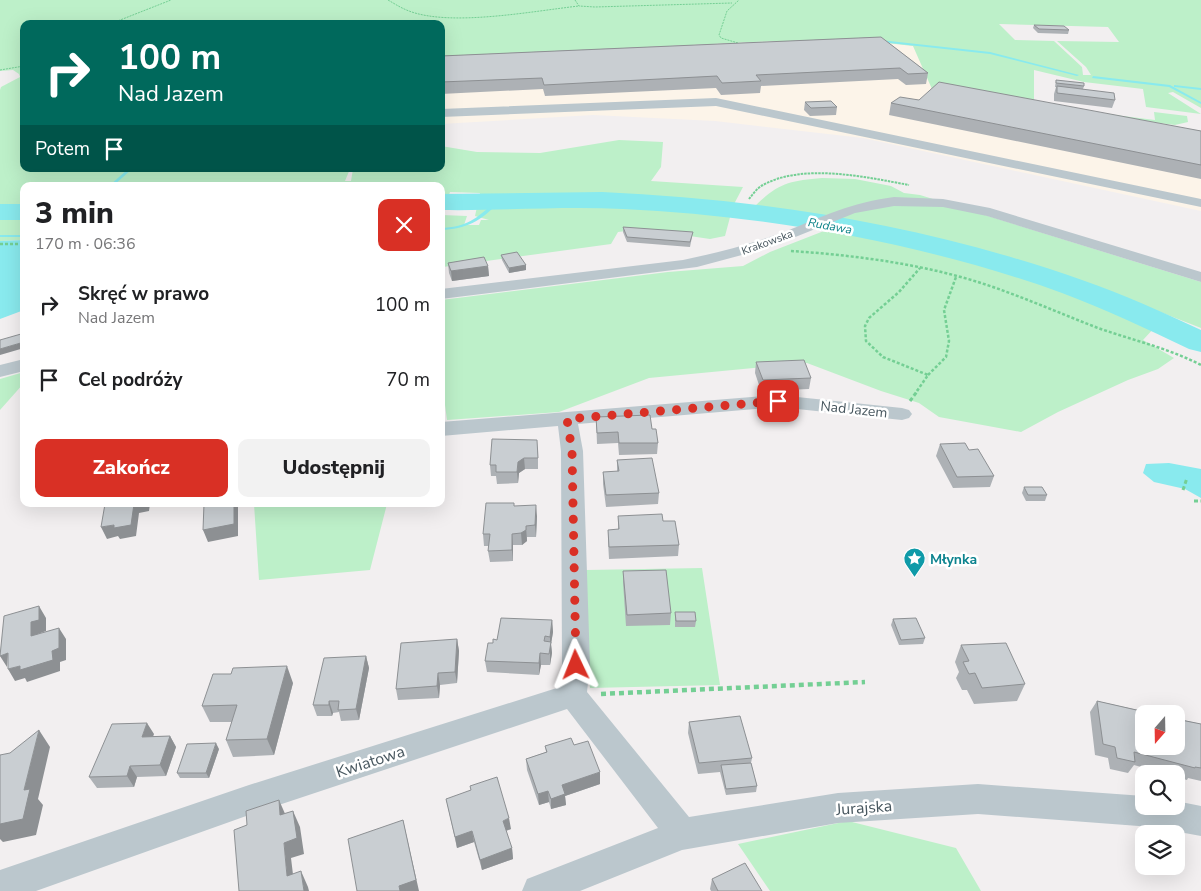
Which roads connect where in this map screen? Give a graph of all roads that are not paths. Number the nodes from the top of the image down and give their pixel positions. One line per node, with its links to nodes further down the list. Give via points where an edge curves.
1 (445, 113): 2 (street, via 716,102)
2 (1201, 203)
3 (1201, 277): 4 (street, Krakowska, via 964,206 901,201 848,210 730,255 683,265)
4 (445, 294)
5 (20, 366): 6 (street)
6 (0, 372)
7 (902, 414): 8 (street, Nad Jazem, via 778,401)
8 (567, 419): 9 (street, Nad Jazem); 10 (street, via 572,451 576,665)
9 (445, 429)
10 (573, 695): 12 (street); 13 (street, Kwiatowa, via 249,800)
11 (1201, 821): 12 (street, Jurajska, via 1152,812 978,799 838,808)
12 (682, 834): 14 (street, Jurajska)
13 (0, 887)
14 (539, 891)

